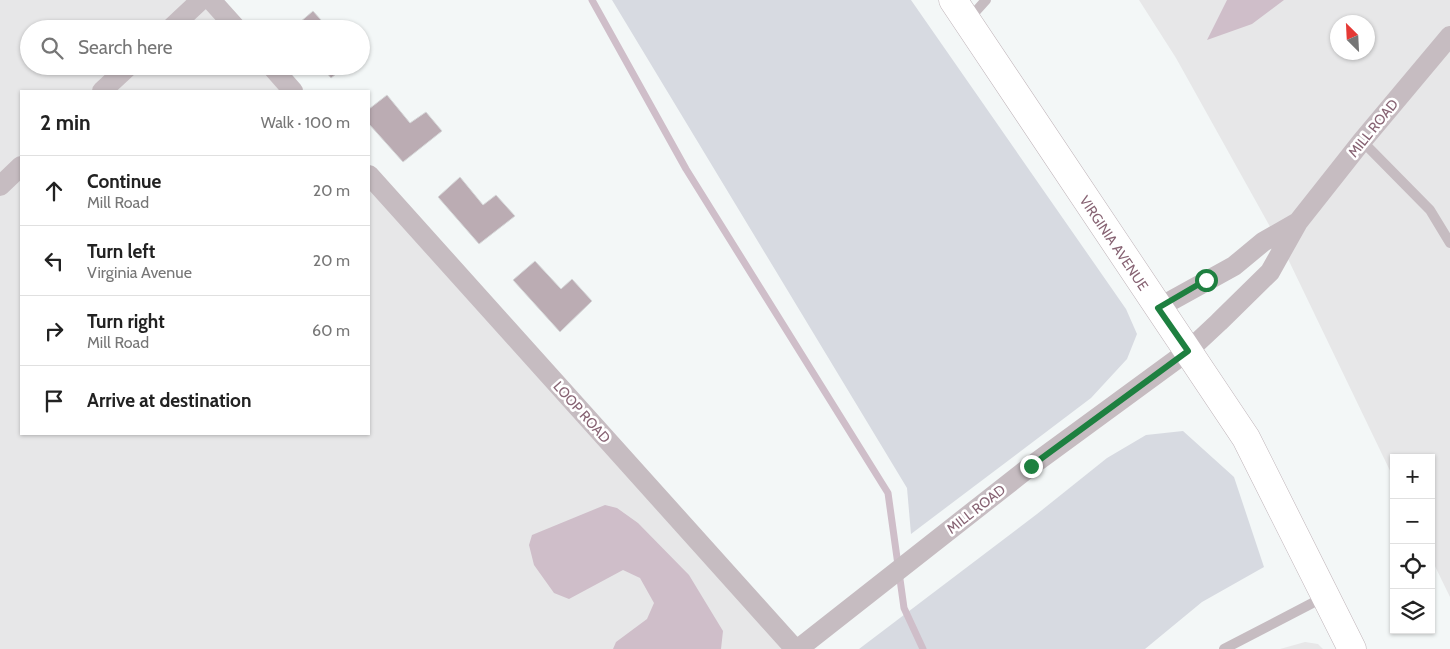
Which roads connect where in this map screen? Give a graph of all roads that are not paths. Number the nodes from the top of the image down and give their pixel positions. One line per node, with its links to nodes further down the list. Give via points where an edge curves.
1 (201, 0): 5 (street)
2 (211, 0): 6 (street)
3 (986, 0): 4 (lane)
4 (960, 10): 18 (main road, VIRGINIA AVENUE)
5 (180, 20)
6 (229, 20)
7 (1450, 36): 12 (street, MILL ROAD)
8 (119, 75): 10 (street)
9 (278, 75): 11 (street)
10 (103, 90)
11 (292, 90)
12 (1362, 141): 16 (street, MILL ROAD); 17 (lane, via 1430,210)
13 (20, 167): 15 (street)
14 (370, 176): 21 (street, LOOP ROAD)
15 (0, 186)
16 (1298, 222): 18 (street, MILL ROAD, via 1263,242 1234,266); 19 (street, MILL ROAD, via 1270,272)
17 (1450, 243)
18 (1158, 308): 19 (main road, VIRGINIA AVENUE)
19 (1188, 351): 20 (main road, VIRGINIA AVENUE, via 1246,438); 21 (street, MILL ROAD, via 1031,466)
20 (1325, 596): 22 (lane); 23 (main road, VIRGINIA AVENUE)
21 (796, 649)
22 (1224, 649)
23 (1352, 649)

